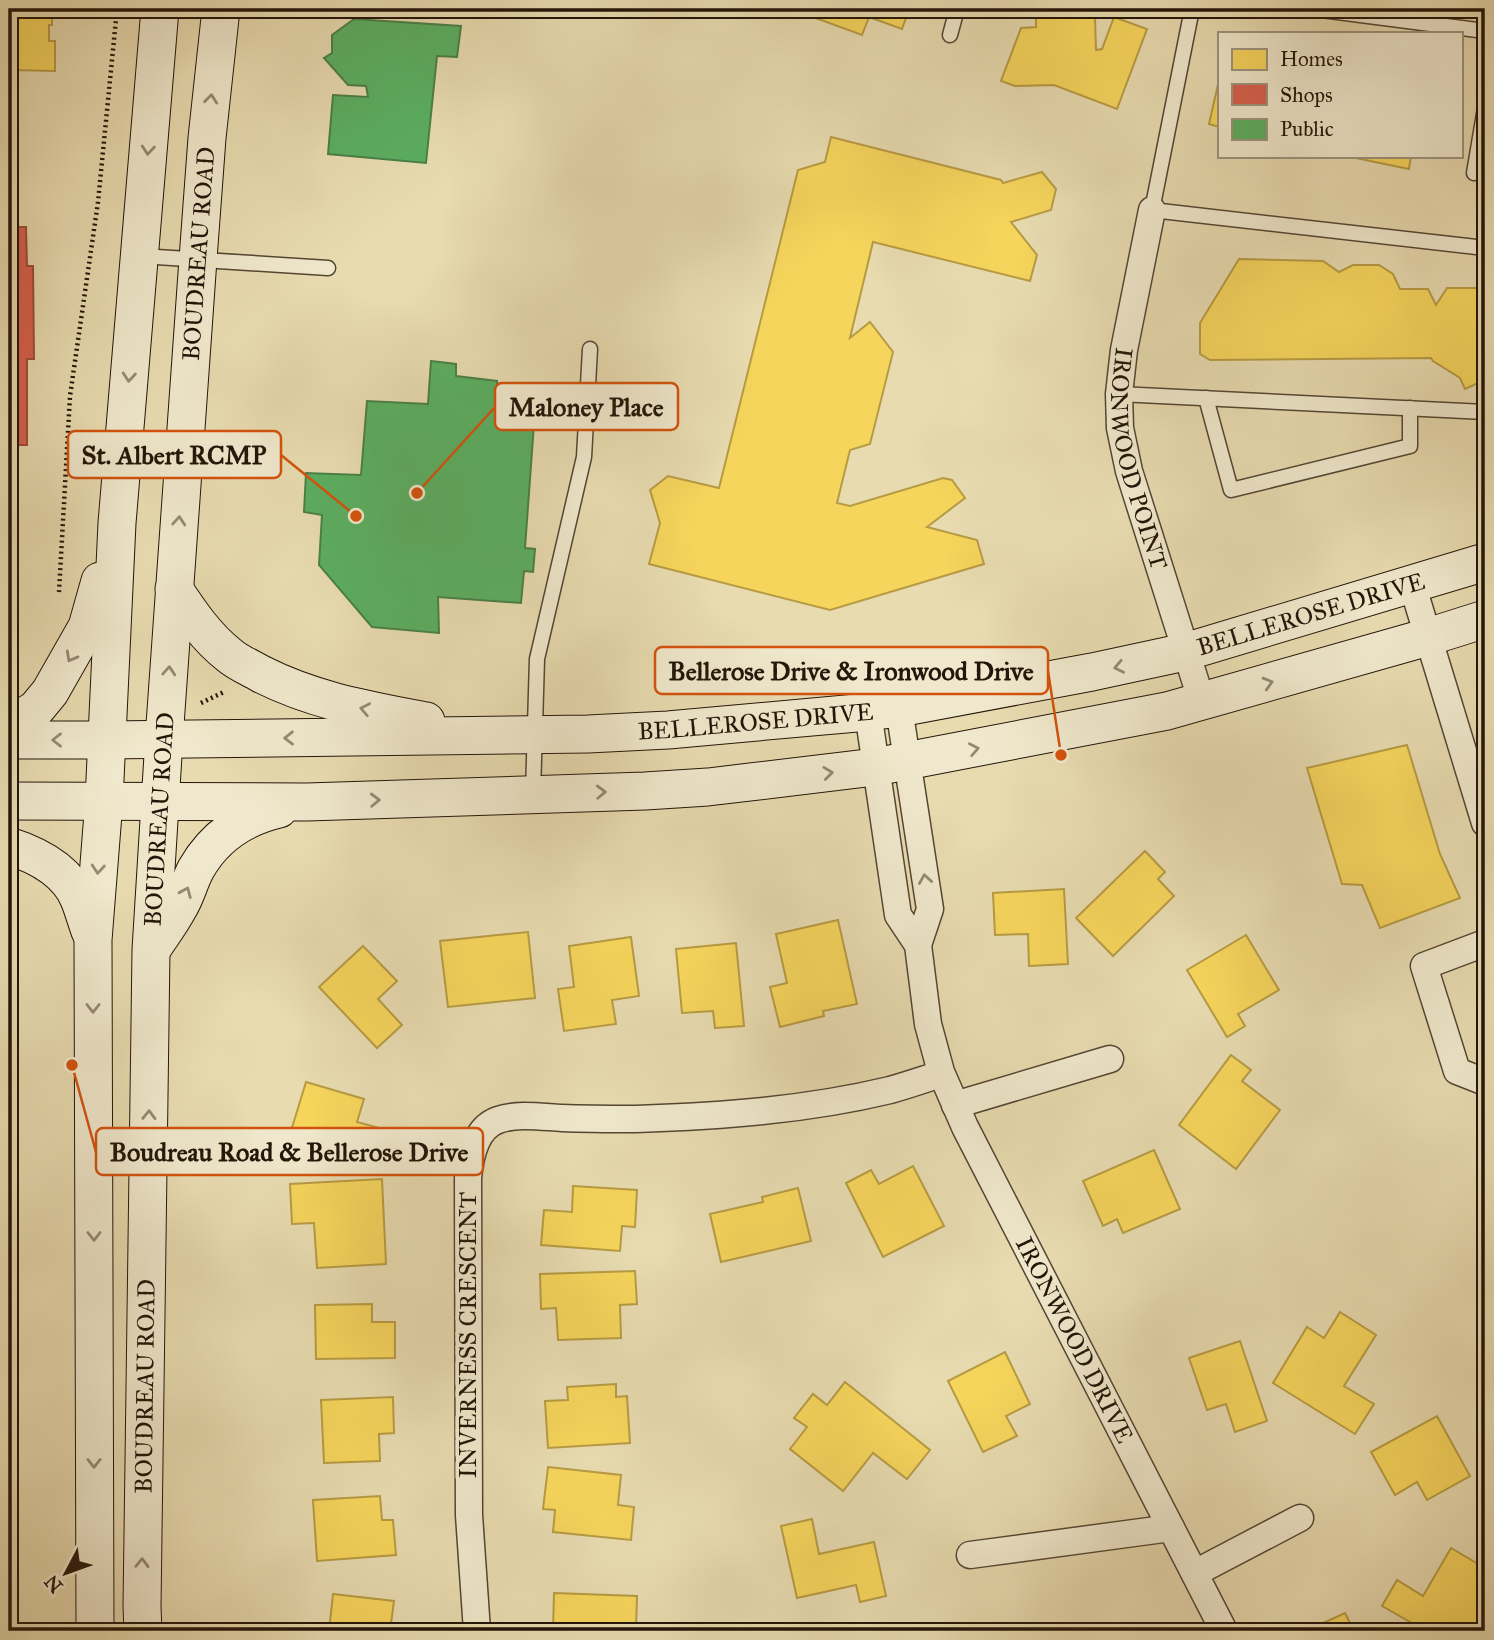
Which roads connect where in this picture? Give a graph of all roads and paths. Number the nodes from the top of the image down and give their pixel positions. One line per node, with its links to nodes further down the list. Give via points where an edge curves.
1 (117, 9): 25 (path, via 98,202 70,396)
2 (160, 9): 13 (main road, BOUDREAU ROAD, one-way to 13)
3 (221, 9): 14 (main road, BOUDREAU ROAD, one-way to 3)
4 (957, 9): 8 (lane)
5 (1192, 9): 11 (lane)
6 (1314, 9): 7 (lane)
7 (1485, 31)
8 (950, 35)
9 (1485, 108): 10 (lane)
10 (1474, 173)
11 (1152, 210): 12 (lane); 17 (street, IRONWOOD POINT)
12 (1485, 248)
13 (139, 256): 14 (lane); 21 (main road, BOUDREAU ROAD, one-way to 21)
14 (198, 259): 15 (lane); 24 (main road, BOUDREAU ROAD, one-way to 14)
15 (328, 268)
16 (590, 349): 34 (lane, via 584,457)
17 (1119, 394): 18 (lane); 28 (street, IRONWOOD POINT, via 1129,471)
18 (1206, 398): 19 (lane); 19 (lane, via 1231,490 1410,446)
19 (1410, 408): 20 (lane)
20 (1485, 412)
21 (117, 523): 33 (main road, one-way to 33, via 82,638 36,709); 37 (main road, BOUDREAU ROAD)
22 (1485, 562): 23 (main road, BELLEROSE DRIVE)
23 (1412, 584): 27 (street); 28 (main road, BELLEROSE DRIVE)
24 (174, 589): 34 (main road, one-way to 24, via 342,705 302,693 230,657 204,631); 35 (main road, BOUDREAU ROAD, one-way to 24)
25 (58, 597)
26 (1485, 619): 27 (main road)
27 (1428, 637): 30 (main road, one-way to 27); 44 (street)
28 (1185, 652): 30 (street, IRONWOOD POINT); 32 (main road, BELLEROSE DRIVE, one-way to 32)
29 (231, 688): 31 (path)
30 (1202, 702): 38 (main road, one-way to 30)
31 (196, 705)
32 (883, 710): 34 (main road, BELLEROSE DRIVE, via 668,730); 38 (street, IRONWOOD DRIVE)
33 (9, 722)
34 (520, 736): 35 (main road, BELLEROSE DRIVE, one-way to 35); 39 (lane)
35 (164, 739): 37 (main road, BELLEROSE DRIVE); 42 (main road, BOUDREAU ROAD)
36 (9, 740): 37 (main road, BELLEROSE DRIVE, one-way to 36)
37 (106, 740): 41 (main road, BOUDREAU ROAD)
38 (891, 765): 39 (main road, one-way to 38, via 708,787); 50 (street, IRONWOOD DRIVE, via 898,915 918,945 928,1024)
39 (533, 794): 43 (main road, one-way to 39)
40 (9, 801): 41 (main road)
41 (104, 801): 42 (main road); 46 (main road, BOUDREAU ROAD, one-way to 46)
42 (161, 801): 43 (main road); 48 (main road, BOUDREAU ROAD)
43 (307, 802): 48 (main road, one-way to 43, via 216,843 239,823 263,812)
44 (1485, 823)
45 (9, 846): 46 (main road, via 31,853 66,879 78,896)
46 (93, 940): 57 (main road, BOUDREAU ROAD, one-way to 57)
47 (1485, 943): 51 (street, via 1424,966 1457,1071)
48 (151, 950): 58 (main road, BOUDREAU ROAD, one-way to 48)
49 (1110, 1059): 52 (street)
50 (942, 1074): 52 (street, IRONWOOD DRIVE); 59 (street, INVERNESS CRESCENT, via 890,1090 792,1108 598,1120 513,1117 496,1120 484,1129 470,1159 468,1178 469,1515)
51 (1485, 1082)
52 (955, 1105): 54 (street, IRONWOOD DRIVE)
53 (1300, 1518): 56 (street)
54 (1171, 1528): 55 (street); 56 (street, IRONWOOD DRIVE)
55 (970, 1555)
56 (1195, 1573): 60 (street, IRONWOOD DRIVE)
57 (95, 1631)
58 (143, 1631)
59 (477, 1631)
60 (1224, 1631)

